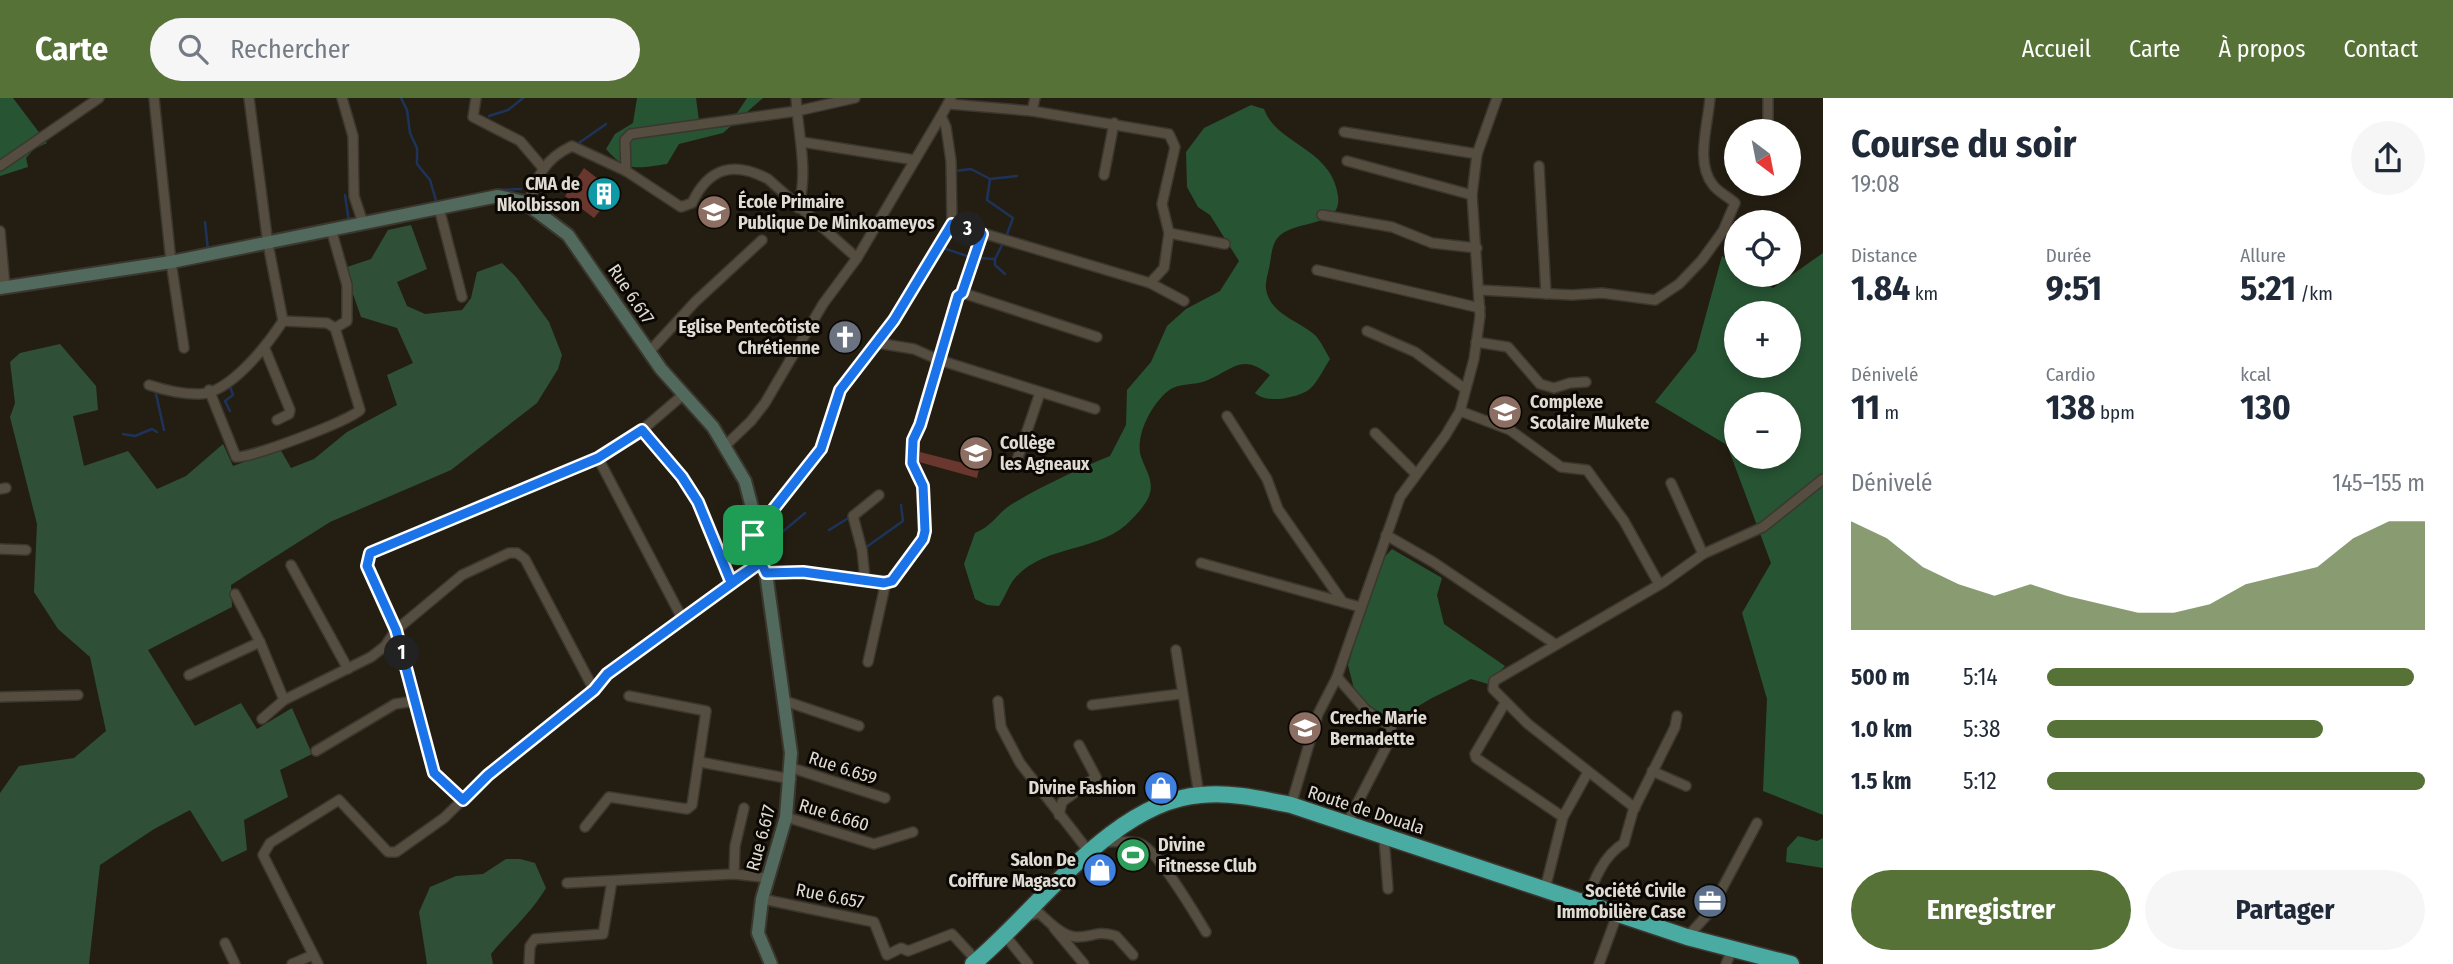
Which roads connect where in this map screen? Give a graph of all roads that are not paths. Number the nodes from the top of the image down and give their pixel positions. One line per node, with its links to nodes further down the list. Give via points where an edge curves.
1 (99, 98): 23 (street)
2 (154, 98): 44 (street)
3 (250, 98): 40 (street)
4 (342, 98): 33 (street, via 353,136 354,196)
5 (476, 98): 25 (street, via 473,117 520,141)
6 (796, 98): 13 (street)
7 (855, 98): 13 (street)
8 (1035, 98): 14 (street)
9 (1497, 98): 20 (street)
10 (1710, 98): 50 (street, via 1703,163 1716,189 1735,203 1723,231 1702,260 1655,300 1602,293)
11 (1768, 98): 16 (street)
12 (950, 101): 14 (street); 15 (street)
13 (797, 111): 19 (street); 26 (street, via 631,134 625,140)
14 (1032, 111): 17 (street)
15 (941, 116): 21 (street); 34 (street, via 951,161)
16 (1768, 119)
17 (1114, 124): 27 (street); 37 (street, via 1161,131 1174,141 1162,204)
18 (1344, 132): 20 (street)
19 (802, 142): 21 (street); 31 (street, via 803,192)
20 (1477, 154): 28 (street)
21 (915, 160): 43 (street)
22 (1347, 161): 28 (street)
23 (0, 166)
24 (1539, 166): 50 (street)
25 (542, 168): 26 (street, via 572,146); 29 (street)
26 (626, 171): 31 (street, via 681,207 692,203 700,185 719,173 735,168 752,170)
27 (1104, 175)
28 (1472, 195): 42 (street)
29 (528, 204): 30 (street, Rue 6.617, via 498,196); 62 (street, Rue 6.617, via 568,235)
30 (439, 208): 33 (street, Rue 6.617); 51 (street)
31 (798, 208): 43 (street)
32 (1322, 215): 42 (street, via 1392,228 1432,243)
33 (363, 223): 35 (street, Rue 6.617)
34 (952, 224): 38 (street); 59 (street)
35 (331, 229): 40 (street, Rue 6.617); 55 (street, via 347,285 346,321)
36 (0, 231): 47 (street)
37 (1169, 233): 41 (street); 46 (street, via 1164,268)
38 (982, 234): 46 (street); 49 (street)
39 (762, 240): 62 (street)
40 (268, 244): 44 (street, Rue 6.617); 54 (street)
41 (1225, 244)
42 (1477, 248): 48 (street)
43 (857, 258): 76 (street, via 823,304 765,403)
44 (171, 262): 47 (street, Rue 6.617); 60 (street)
45 (1317, 270): 53 (street)
46 (1150, 283): 52 (street)
47 (3, 287)
48 (1480, 289): 50 (street); 53 (street)
49 (962, 293): 57 (street); 63 (street)
50 (1546, 294)
51 (462, 296)
52 (1184, 301)
53 (1480, 308): 58 (street)
54 (283, 321): 55 (street, via 327,323); 61 (street)
55 (335, 328): 67 (street, via 361,407 356,414 236,457)
56 (1367, 331): 66 (street, via 1415,352)
57 (1097, 337)
58 (1476, 342): 64 (street, via 1508,347 1540,384 1553,388); 66 (street)
59 (877, 343): 63 (street, via 914,349); 83 (street, via 840,390 821,449)
60 (184, 348)
61 (265, 349): 67 (street, via 236,376); 73 (street, via 290,410)
62 (649, 352): 69 (street, Rue 6.617)
63 (939, 360): 68 (street); 93 (street, via 913,440 912,463 923,486 923,539 892,581)
64 (1586, 382)
65 (149, 385): 67 (street, via 198,395)
66 (1465, 389): 71 (street)
67 (209, 390)
68 (1040, 393): 70 (street); 78 (street)
69 (684, 394): 74 (street); 76 (street, Rue 6.617)
70 (1095, 409)
71 (1460, 411): 79 (street); 94 (street, via 1523,438 1562,467 1587,470 1624,521)
72 (1227, 416): 96 (street, via 1267,478 1278,509)
73 (277, 420)
74 (642, 430): 77 (street); 92 (street, via 698,502)
75 (1376, 433): 79 (street)
76 (726, 445): 83 (street, Rue 6.617, via 745,481 755,519)
77 (598, 458): 98 (street); 99 (street, via 370,553 367,566)
78 (1016, 463)
79 (1416, 474): 84 (street, via 1400,497)
80 (1823, 480): 87 (street, via 1763,527)
81 (1671, 483): 87 (street)
82 (879, 495): 91 (street, via 853,516)
83 (753, 535): 90 (street, Rue 6.617)
84 (1386, 535): 97 (street); 101 (street)
85 (0, 549): 86 (street)
86 (26, 550)
87 (1703, 554): 94 (street)
88 (1201, 563): 96 (street)
89 (290, 565): 104 (street)
90 (763, 568): 91 (street); 92 (street); 114 (street, Rue 6.617)
91 (865, 579): 93 (street)
92 (731, 582): 98 (street)
93 (884, 583): 103 (street)
94 (1659, 584): 101 (street)
95 (235, 594): 100 (street)
96 (1342, 601): 97 (street)
97 (1360, 607): 106 (street)
98 (682, 618): 107 (street, via 607,674)
99 (396, 630): 104 (street, via 385,646); 107 (street, via 461,575 517,553 525,559); 113 (street)
100 (260, 642): 105 (street); 112 (street)
101 (1555, 644): 116 (street, via 1494,681 1493,689)
102 (1175, 650): 108 (street)
103 (868, 662)
104 (348, 669): 112 (street)
105 (189, 676)
106 (1337, 677): 131 (street, via 1318,714); 138 (street, via 1393,734)
107 (594, 690): 130 (street)
108 (1180, 694): 117 (street); 128 (street)
109 (78, 695): 111 (street)
110 (629, 696): 123 (street, via 706,711)
111 (0, 698)
112 (284, 700): 119 (street)
113 (415, 701): 122 (street, via 395,704); 130 (street, via 434,773)
114 (785, 701): 120 (street); 126 (street, Rue 6.617)
115 (998, 701): 134 (street, via 1005,737)
116 (1505, 703): 125 (street); 136 (street, via 1476,758)
117 (1091, 705)
118 (1677, 716): 124 (street)
119 (262, 719)
120 (859, 726)
121 (1079, 745): 134 (street, via 1096,777 1062,803)
122 (316, 751)
123 (700, 762): 126 (street, Rue 6.659); 139 (street, via 692,805 687,809 609,797)
124 (1653, 771): 127 (street); 133 (street)
125 (1588, 772): 133 (street); 136 (street)
126 (791, 774): 129 (street, Rue 6.659); 135 (street, Rue 6.617)
127 (1686, 786)
128 (1199, 795): 131 (highway, Route de Douala, via 1240,795); 142 (highway, Route de Douala, via 1141,813)
129 (886, 798)
130 (463, 800): 159 (street, via 396,852 388,852 339,800 270,843 263,855)
131 (1291, 805): 138 (highway, Route de Douala)
132 (744, 808): 144 (street, via 734,846)
133 (1635, 808): 151 (street, via 1624,843 1613,849)
134 (1059, 815): 143 (street)
135 (786, 817): 140 (street, Rue 6.660, via 874,844); 145 (street, Rue 6.617)
136 (1563, 817): 149 (street)
137 (1757, 823): 157 (street, via 1709,913)
138 (1346, 825): 141 (highway, Route de Douala)
139 (585, 827)
140 (913, 832)
141 (1384, 838): 148 (street); 149 (highway, Route de Douala)
142 (1103, 842): 143 (highway, Route de Douala); 155 (street, via 1147,848)
143 (1090, 853): 153 (highway, Route de Douala)
144 (734, 874): 145 (street); 146 (street)
145 (769, 877): 150 (street, Rue 6.617)
146 (612, 881): 147 (street); 166 (street, via 603,934 535,939)
147 (567, 883)
148 (1388, 889)
149 (1545, 889): 151 (highway, Route de Douala)
150 (762, 899): 162 (street, Rue 6.657, via 874,922 887,954 952,934); 167 (street, Rue 6.617, via 758,933)
151 (1586, 903): 152 (highway, Route de Douala)
152 (1617, 915): 157 (highway, Route de Douala); 170 (street)
153 (1022, 918): 154 (street, via 1039,913); 156 (highway, Route de Douala)
154 (1050, 923): 160 (street, via 1068,936 1079,938 1093,932 1116,936); 169 (street)
155 (1206, 932)
156 (1004, 934): 162 (highway, Route de Douala); 168 (street)
157 (1687, 937): 161 (highway, Route de Douala)
158 (225, 943): 163 (street)
159 (313, 954): 164 (street); 165 (street)
160 (1133, 955)
161 (1729, 957): 171 (highway, Route de Douala)
162 (975, 963)
163 (235, 964)
164 (292, 964)
165 (318, 964)
166 (529, 964)
167 (771, 964)
168 (1028, 964)
169 (1084, 964)
170 (1599, 964)
171 (1791, 964)

